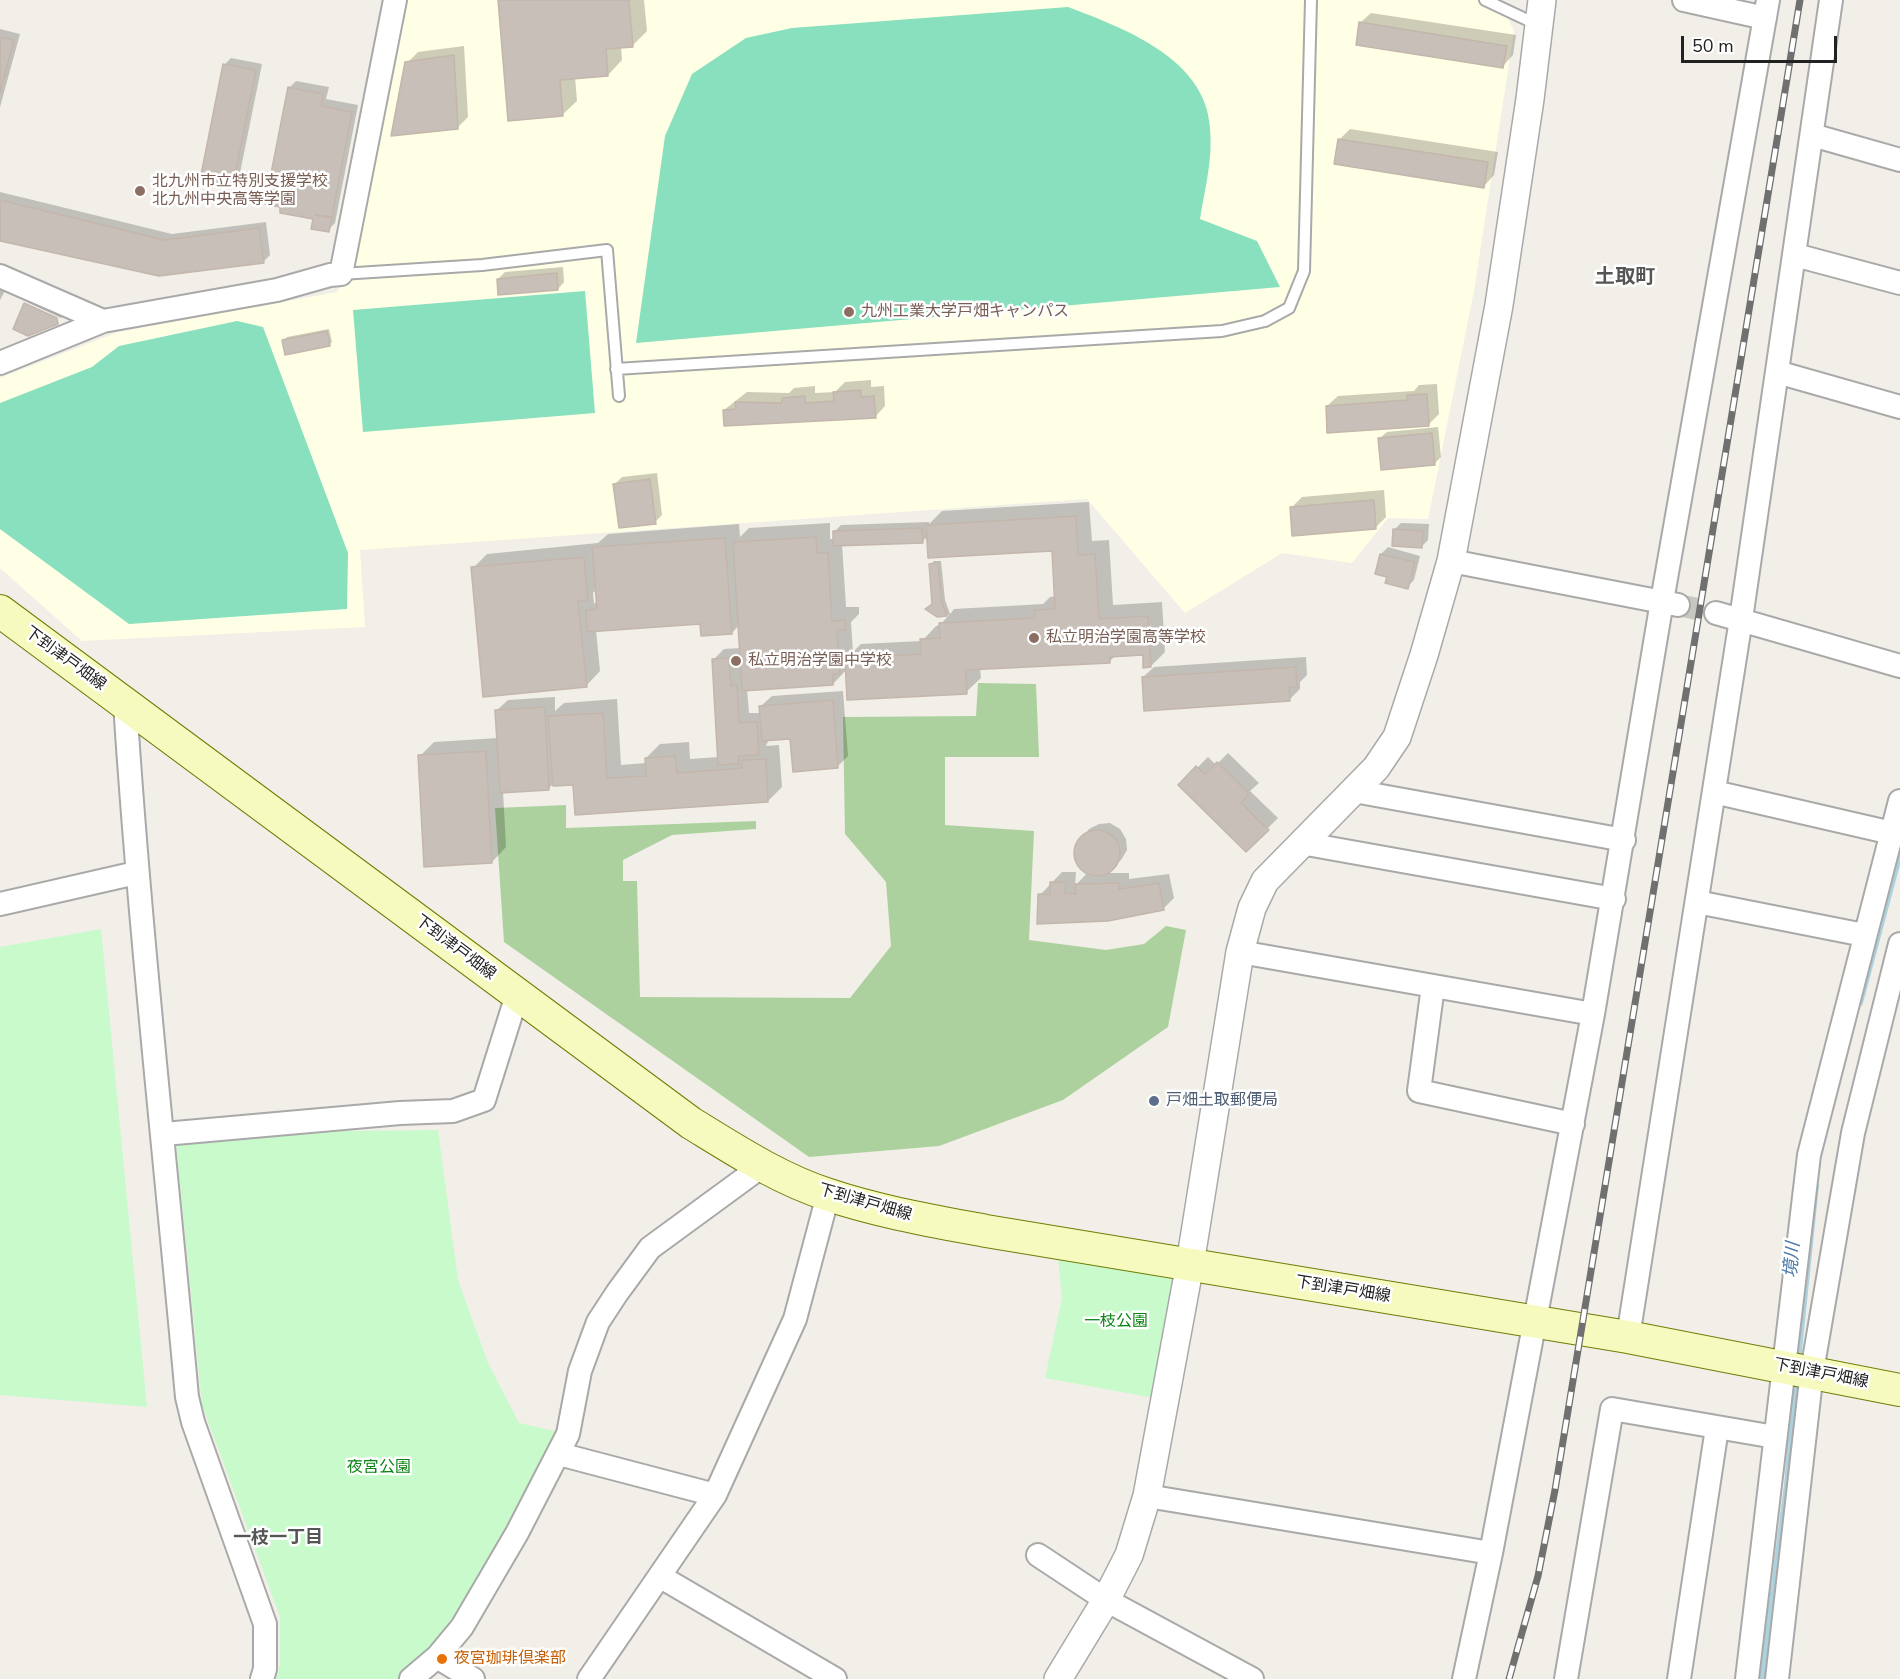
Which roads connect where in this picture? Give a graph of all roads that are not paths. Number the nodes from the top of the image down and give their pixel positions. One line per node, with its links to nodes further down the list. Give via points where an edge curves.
1 (395, 0): 11 (street)
2 (1311, 0): 16 (lane, via 1304,271 1289,308 1265,321 1222,331)
3 (1485, 0): 7 (lane)
4 (1684, 0): 6 (street)
5 (1831, 0): 8 (street)
6 (1767, 9): 21 (street)
7 (1540, 13): 20 (street, via 1499,305)
8 (1812, 135): 9 (street); 10 (street)
9 (1900, 160)
10 (1795, 255): 13 (street); 17 (street)
11 (341, 274): 14 (street, via 277,290); 16 (lane, via 482,265 607,250)
12 (0, 276): 14 (street)
13 (1900, 283)
14 (103, 321): 15 (street)
15 (0, 363)
16 (616, 369): 18 (lane)
17 (1777, 372): 19 (street); 24 (street)
18 (619, 396)
19 (1900, 407)
20 (1451, 561): 21 (street); 27 (street, via 1397,737 1376,768)
21 (1670, 603): 31 (street)
22 (0, 611): 26 (main road, 下到津戸畑線)
23 (1716, 613): 24 (street)
24 (1741, 619): 25 (street); 28 (street)
25 (1900, 666)
26 (125, 703): 33 (street); 41 (main road, 下到津戸畑線)
27 (1353, 791): 31 (street); 32 (street)
28 (1714, 792): 30 (street); 35 (street)
29 (1900, 801): 30 (street)
30 (1892, 833): 37 (street)
31 (1624, 840): 34 (street)
32 (1301, 843): 34 (street); 39 (street, via 1266,881 1252,908)
33 (136, 873): 36 (street); 44 (street)
34 (1614, 899): 42 (street)
35 (1697, 902): 37 (street); 49 (street)
36 (0, 904)
37 (1864, 935): 50 (street, via 1809,1155)
38 (1900, 944): 50 (street)
39 (1240, 952): 40 (street); 47 (street)
40 (1433, 986): 42 (street); 43 (street, via 1419,1091)
41 (517, 995): 44 (street, via 484,1100 453,1111); 45 (main road, 下到津戸畑線, via 691,1123)
42 (1593, 1014): 43 (street)
43 (1573, 1124): 48 (street)
44 (164, 1134): 62 (street, via 187,1397 265,1624)
45 (762, 1166): 46 (main road, 下到津戸畑線); 54 (street, via 650,1248 617,1293 594,1332 580,1371 568,1434)
46 (828, 1195): 47 (main road, 下到津戸畑線, via 903,1215); 55 (street, via 795,1319)
47 (1190, 1264): 48 (main road, 下到津戸畑線); 56 (street)
48 (1533, 1321): 49 (main road, 下到津戸畑線); 57 (street)
49 (1628, 1337): 50 (main road, 下到津戸畑線)
50 (1798, 1369): 51 (main road, 下到津戸畑線); 53 (street); 73 (street)
51 (1900, 1390)
52 (1717, 1428): 53 (street); 70 (street, via 1612,1409); 71 (street)
53 (1775, 1437): 72 (street)
54 (558, 1454): 55 (street); 61 (street, via 462,1626)
55 (715, 1495): 59 (street)
56 (1147, 1496): 57 (street); 60 (street, via 1130,1555)
57 (1491, 1553): 69 (street)
58 (1038, 1555): 60 (street)
59 (661, 1576): 65 (street); 66 (street)
60 (1106, 1600): 67 (street); 68 (street)
61 (437, 1657): 63 (street); 64 (street)
62 (262, 1679)
63 (411, 1679)
64 (472, 1679)
65 (588, 1679)
66 (835, 1679)
67 (1058, 1679)
68 (1252, 1679)
69 (1464, 1679)
70 (1566, 1679)
71 (1679, 1679)
72 (1747, 1679)
73 (1778, 1679)

